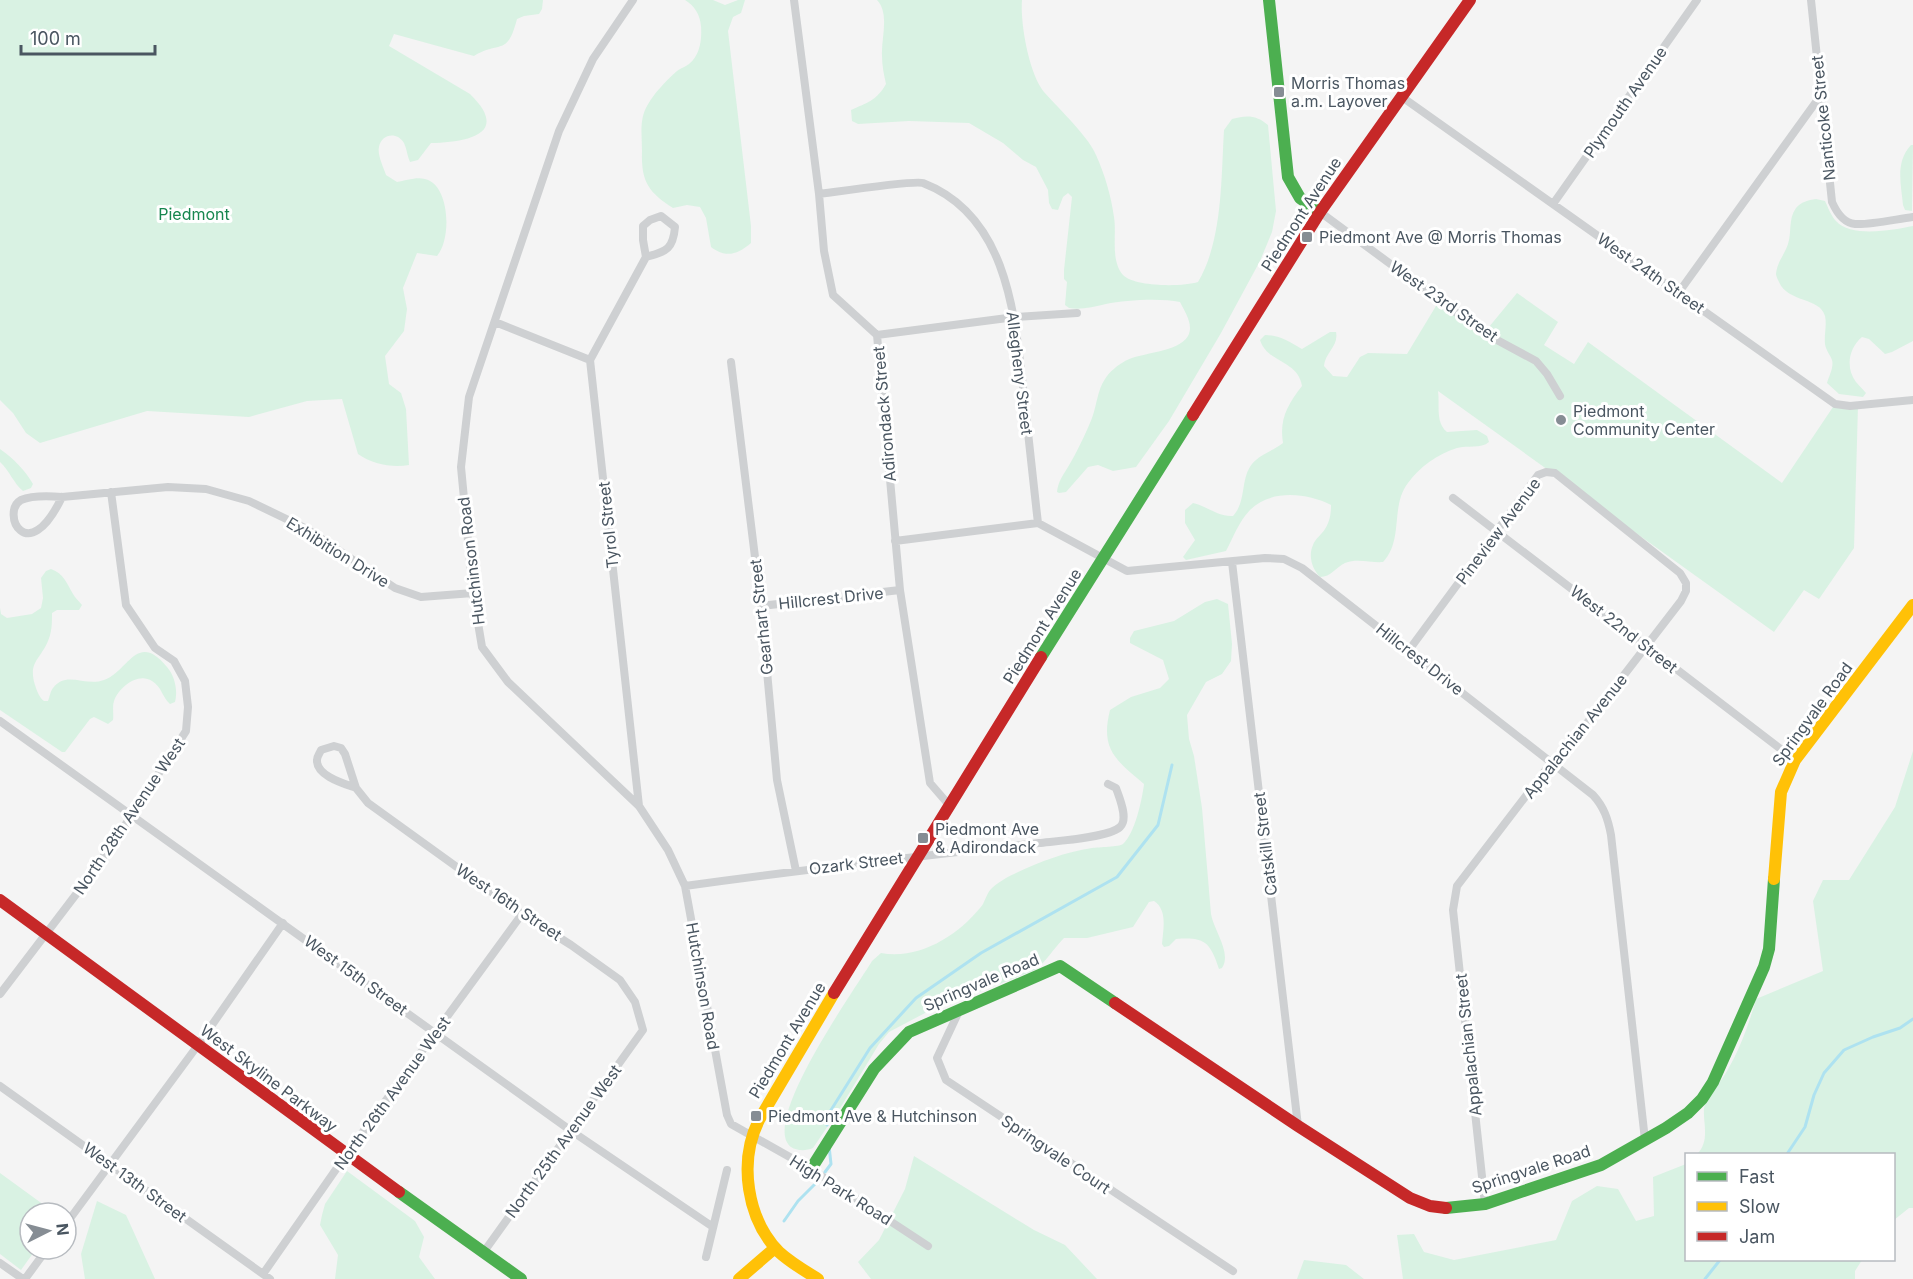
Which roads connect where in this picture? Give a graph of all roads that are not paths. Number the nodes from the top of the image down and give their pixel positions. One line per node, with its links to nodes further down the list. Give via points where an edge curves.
1 (633, 0): 17 (street, Hutchinson Road, via 593,58 559,131)
2 (794, 0): 9 (street, Adirondack Street)
3 (1269, 0): 11 (street, via 1288,177 1299,197)
4 (1470, 0): 8 (street, Piedmont Avenue)
5 (1697, 0): 10 (street, Plymouth Avenue)
6 (1811, 0): 7 (street, Nanticoke Street)
7 (1821, 96): 12 (street, Nanticoke Street, via 1832,202 1839,215 1855,224); 14 (street)
8 (1402, 97): 10 (street, West 24th Street); 11 (street, Piedmont Avenue)
9 (819, 194): 16 (street, Allegheny Street, via 921,182 952,199 980,225 998,256); 18 (street, Adirondack Street, via 833,296)
10 (1552, 204): 14 (street, West 24th Street)
11 (1320, 212): 21 (street, West 23rd Street, via 1484,333 1536,361); 29 (street, Piedmont Avenue)
12 (1913, 217)
13 (646, 257): 13 (street, via 665,251 674,241 675,227 661,216 643,226); 19 (street)
14 (1679, 292): 22 (street, West 24th Street, via 1835,404)
15 (1077, 313): 16 (street)
16 (1015, 317): 18 (street); 26 (street, Allegheny Street)
17 (495, 322): 19 (street); 33 (street, Hutchinson Road, via 469,397 460,467)
18 (877, 335): 28 (street, Adirondack Street)
19 (590, 360): 44 (street, Tyrol Street)
20 (730, 362): 35 (street, Gearhart Street)
21 (1560, 396)
22 (1913, 400)
23 (111, 492): 24 (street, Exhibition Drive); 33 (street, Exhibition Drive, via 168,487 217,492 249,501 306,529 395,588 421,597); 45 (street, North 28th Avenue West, via 126,605 155,648 174,661 184,681 188,707 186,731)
24 (62, 497): 24 (street, Exhibition Drive, via 19,500 9,517 13,527 23,533 41,529)
25 (1453, 498): 27 (street, West 22nd Street)
26 (1038, 523): 28 (street); 29 (street, Hillcrest Drive)
27 (1496, 530): 31 (street, Pineview Avenue, via 1538,475 1555,473 1680,573); 36 (street, West 22nd Street); 37 (street, Pineview Avenue)
28 (895, 541): 32 (street, Adirondack Street)
29 (1104, 559): 30 (street, Hillcrest Drive, via 1127,571); 43 (street, Piedmont Avenue)
30 (1232, 562): 37 (street, Hillcrest Drive, via 1284,559 1302,568); 60 (street, Catskill Street)
31 (1686, 583): 36 (street, Appalachian Avenue, via 1682,601)
32 (900, 590): 35 (street, Hillcrest Drive); 43 (street, Adirondack Street, via 930,783)
33 (473, 593): 44 (street, Hutchinson Road, via 482,647 508,682)
34 (1913, 605): 39 (street, Springvale Road)
35 (761, 606): 47 (street, Gearhart Street, via 777,780)
36 (1647, 646): 39 (street, West 22nd Street); 40 (street, Appalachian Avenue, via 1557,762)
37 (1409, 651): 40 (street, Hillcrest Drive)
38 (0, 721): 45 (street, West 15th Street)
39 (1795, 760): 63 (street, Springvale Road, via 1781,792 1771,932 1764,967 1702,1099 1688,1113)
40 (1551, 763): 49 (street, Appalachian Avenue); 63 (street, Hillcrest Drive, via 1593,795 1608,819)
41 (1108, 784): 46 (street, Ozark Street, via 1116,788 1123,822 1108,833)
42 (356, 788): 42 (street, West 16th Street, via 332,780 319,767 321,750 341,748); 51 (street, West 16th Street, via 368,802)
43 (949, 805): 46 (street, Piedmont Avenue)
44 (639, 806): 48 (street, Hutchinson Road, via 668,850)
45 (132, 815): 52 (street, West 15th Street); 53 (street, North 28th Avenue West)
46 (917, 856): 47 (street, Ozark Street); 62 (street, Piedmont Avenue, via 772,1095)
47 (796, 871): 48 (street, Ozark Street)
48 (685, 886): 62 (street, Hutchinson Road, via 727,1115 731,1124)
49 (1457, 886): 68 (street, Appalachian Street, via 1453,910)
50 (0, 900): 53 (street, West Skyline Parkway)
51 (522, 914): 56 (street, West 16th Street, via 620,980 635,1002); 57 (street, North 26th Avenue West)
52 (283, 922): 57 (street, West 15th Street); 58 (street)
53 (46, 933): 54 (street, North 28th Avenue West); 58 (street, West Skyline Parkway)
54 (0, 993)
55 (960, 1008): 60 (street, Springvale Road, via 1060,966); 66 (street, Springvale Road, via 909,1032 874,1069); 77 (street, Springvale Court, via 937,1058 946,1080)
56 (643, 1030): 61 (street, North 25th Avenue West)
57 (436, 1033): 61 (street, West 15th Street); 64 (street, North 26th Avenue West)
58 (198, 1045): 64 (street, West Skyline Parkway); 65 (street)
59 (0, 1086): 65 (street, West 13th Street)
60 (1298, 1126): 68 (street, Springvale Road, via 1410,1198 1450,1209)
61 (570, 1130): 70 (street, West 15th Street); 73 (street, North 25th Avenue West)
62 (752, 1136): 66 (street, High Park Road); 72 (street, Piedmont Avenue, via 749,1186 759,1219)
63 (1645, 1140): 68 (street, Springvale Road, via 1601,1165)
64 (346, 1155): 73 (street, West Skyline Parkway); 78 (street, North 26th Avenue West)
65 (110, 1164): 69 (street); 78 (street, West 13th Street)
66 (811, 1168): 71 (street, High Park Road)
67 (727, 1170): 70 (street)
68 (1485, 1204)
69 (78, 1208)
70 (713, 1227): 74 (street)
71 (928, 1246)
72 (775, 1248): 81 (street); 82 (street, Piedmont Avenue)
73 (483, 1253): 80 (street, West Skyline Parkway)
74 (706, 1257)
75 (38, 1261): 79 (street)
76 (0, 1263): 79 (street)
77 (1233, 1271)
78 (266, 1276)
79 (24, 1279)
80 (521, 1279)
81 (739, 1279)
82 (818, 1279)

